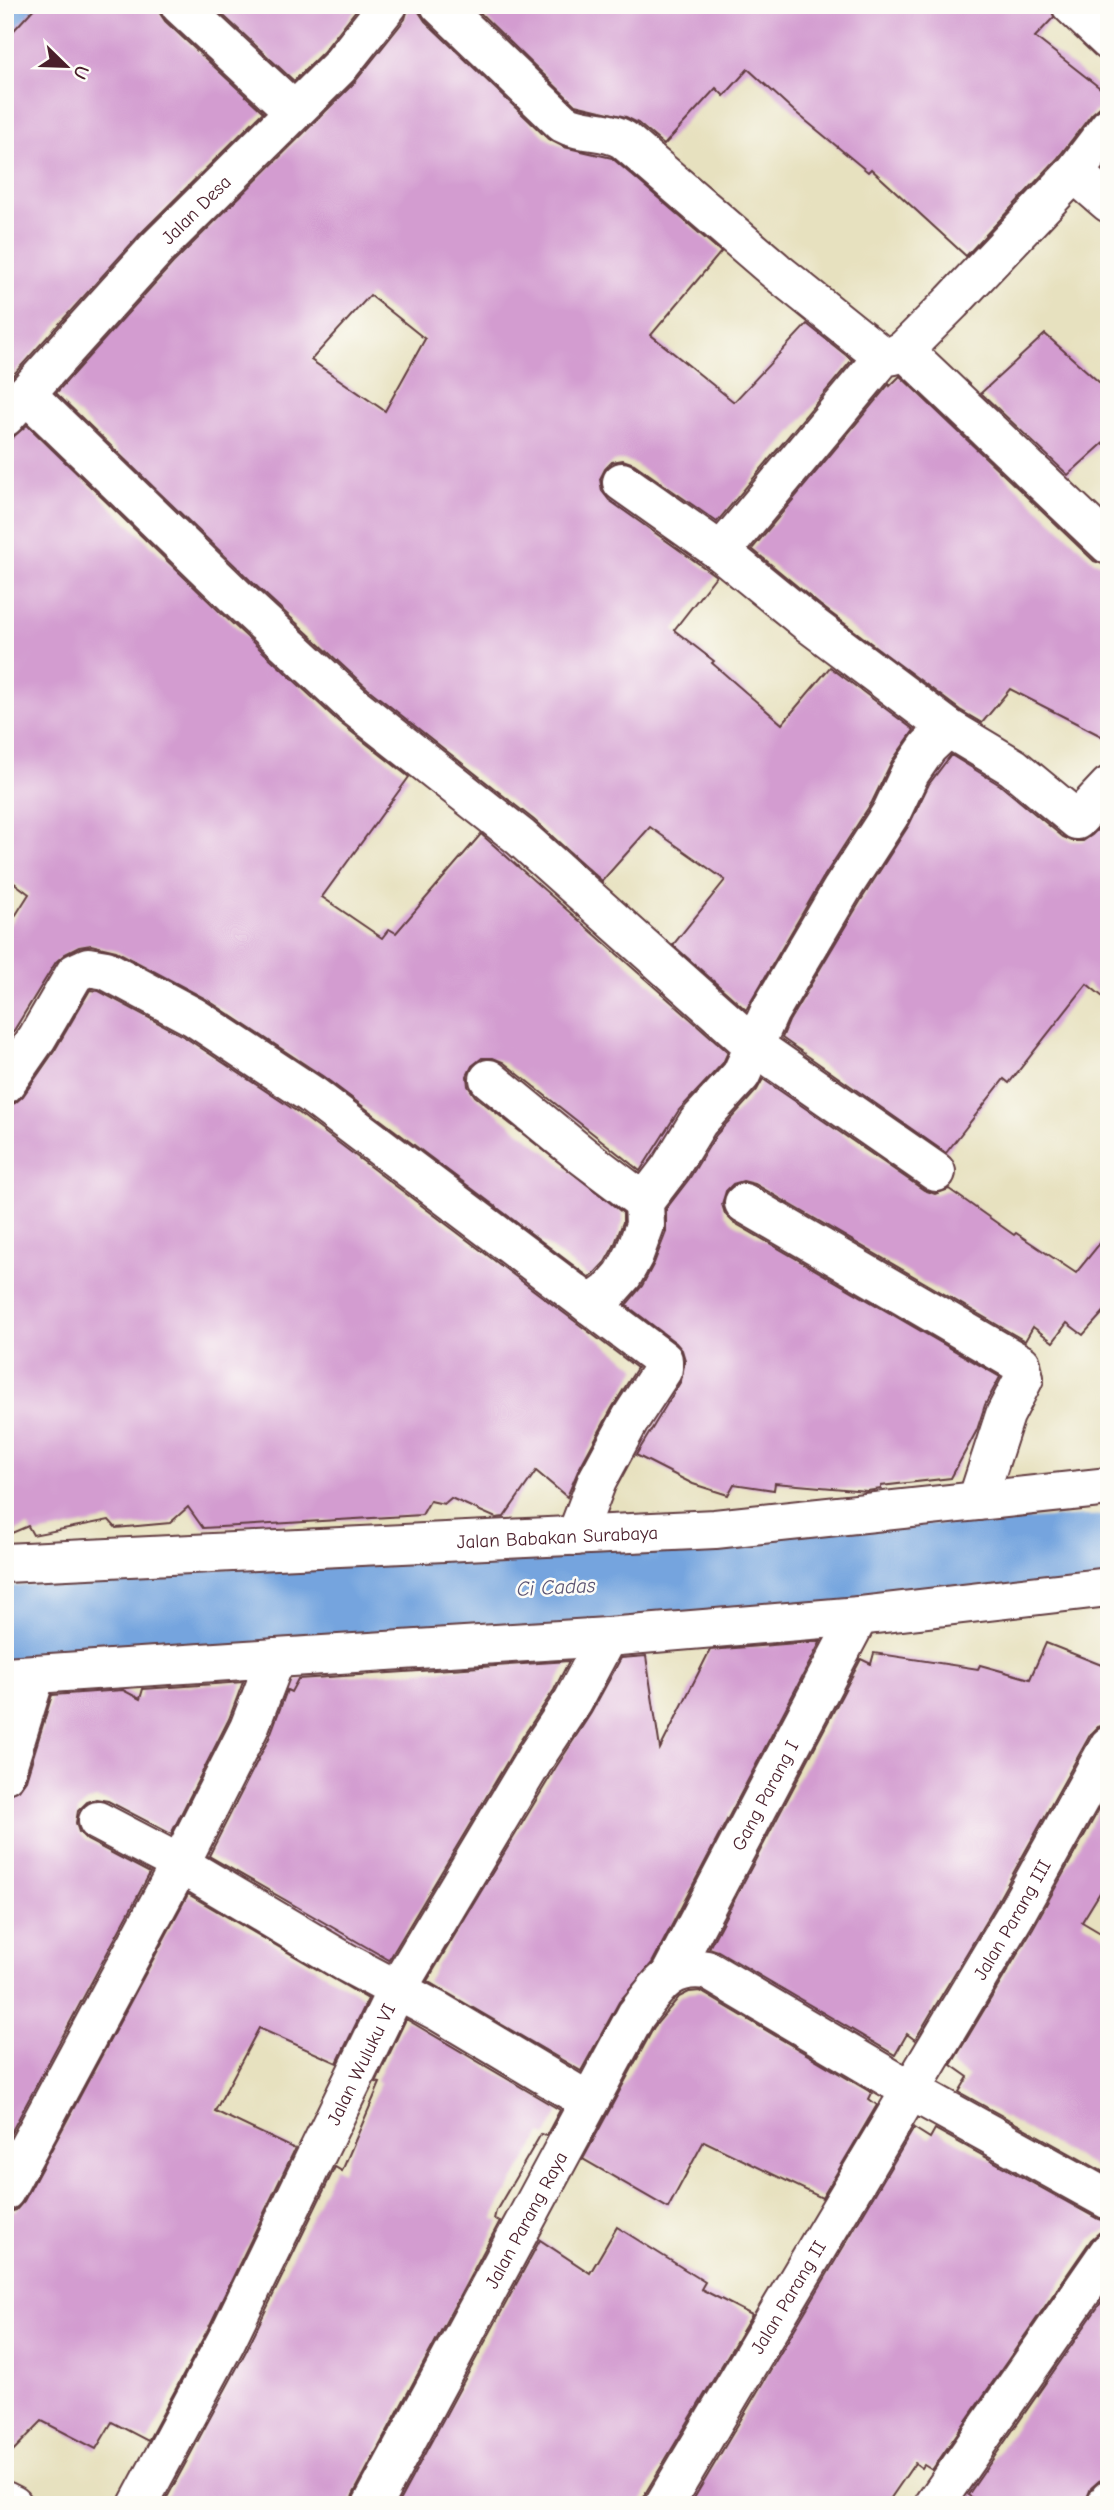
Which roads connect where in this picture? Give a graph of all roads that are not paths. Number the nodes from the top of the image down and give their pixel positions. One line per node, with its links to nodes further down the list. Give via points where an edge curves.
1 (180, 5): 6 (street)
2 (388, 5): 6 (street, Jalan Desa, via 339,67)
3 (440, 5): 10 (street, via 563,123 624,140 776,271)
4 (1071, 5): 5 (street)
5 (1109, 41)
6 (295, 111): 11 (street, Jalan Desa, via 157,248)
7 (1109, 127): 8 (street)
8 (1074, 173): 9 (street); 10 (street)
9 (1109, 203)
10 (893, 354): 13 (street); 14 (street)
11 (15, 405): 17 (street, via 283,638 354,706 520,837)
12 (622, 482): 14 (street)
13 (1109, 545)
14 (721, 552): 15 (street)
15 (948, 728): 16 (street, via 1013,767 1077,820); 17 (street, via 910,773 891,813)
16 (1109, 786)
17 (752, 1045): 20 (street); 21 (street, via 741,1075 698,1122)
18 (489, 1079): 21 (street)
19 (5, 1084): 23 (street, via 75,973 89,967 106,970 194,1017 312,1095)
20 (936, 1172)
21 (644, 1202): 23 (street, via 645,1225 634,1255 623,1275)
22 (744, 1203): 25 (street, via 1021,1364 1024,1378 1005,1415)
23 (590, 1305): 26 (street, via 665,1365 597,1481)
24 (1109, 1487): 25 (street, Jalan Babakan Surabaya)
25 (977, 1501): 26 (street, Jalan Babakan Surabaya, via 715,1529)
26 (576, 1536): 27 (street, Jalan Babakan Surabaya)
27 (5, 1563)
28 (1109, 1587): 29 (street)
29 (859, 1616): 30 (street); 37 (street, Gang Parang I)
30 (607, 1637): 31 (street); 38 (street, Jalan Wuluku VI, via 573,1701)
31 (276, 1658): 32 (street); 36 (street, via 249,1728)
32 (20, 1675): 34 (street)
33 (1109, 1746): 39 (street, Jalan Parang III)
34 (5, 1774)
35 (98, 1821): 36 (street)
36 (180, 1864): 38 (street); 41 (street)
37 (670, 1975): 39 (street, via 694,1968 707,1970); 40 (street, Jalan Parang Raya, via 636,2015)
38 (396, 1991): 40 (street); 47 (street, Jalan Wuluku VI, via 226,2341)
39 (910, 2090): 42 (street); 49 (street, Jalan Parang II)
40 (588, 2101): 48 (street, Jalan Parang Raya)
41 (5, 2191)
42 (1109, 2200)
43 (1109, 2252): 50 (street)
44 (1109, 2500): 51 (street)
45 (5, 2501): 46 (street)
46 (13, 2505)
47 (138, 2505)
48 (372, 2505)
49 (664, 2505)
50 (934, 2505)
51 (1106, 2505)

